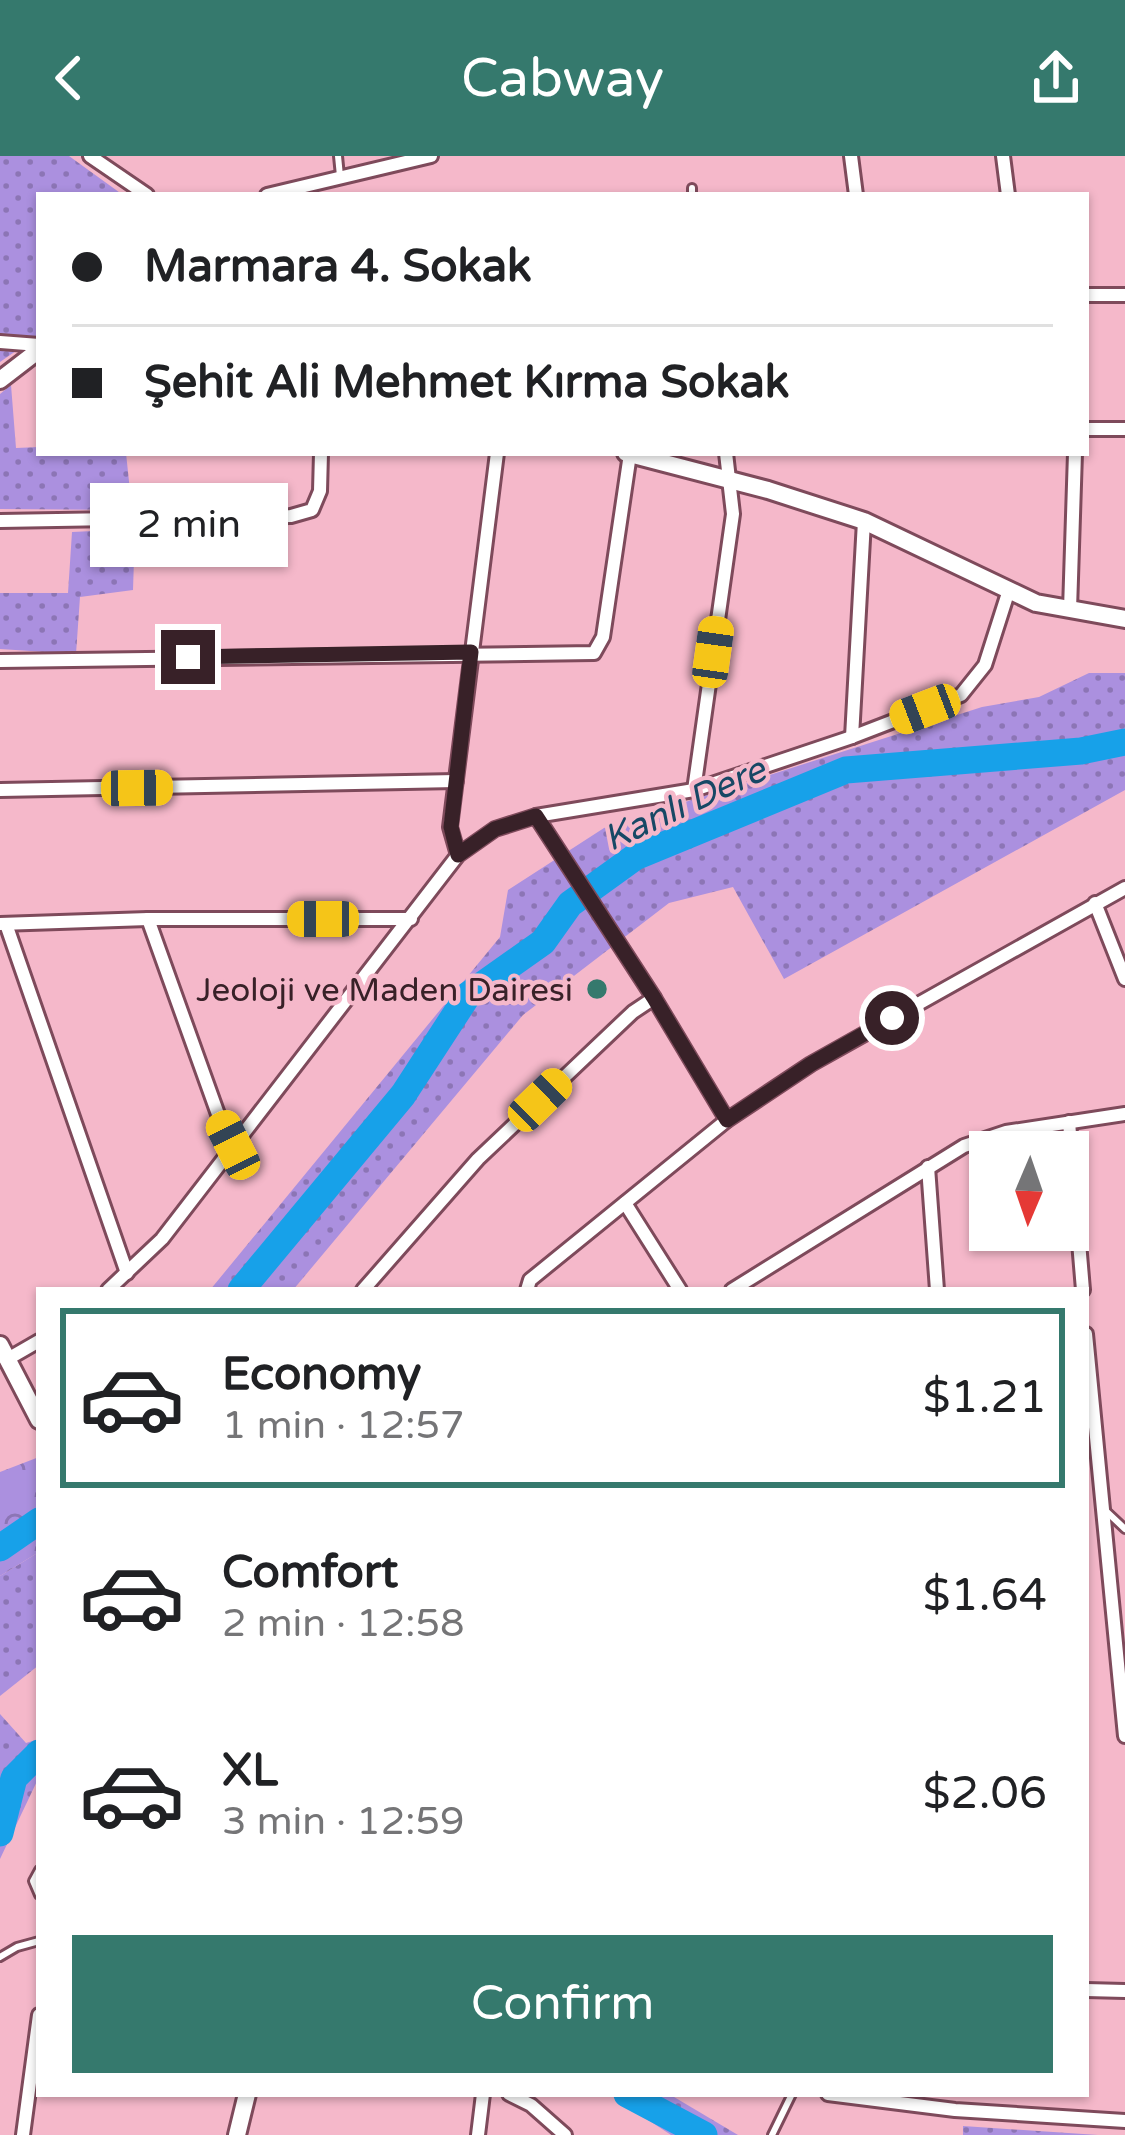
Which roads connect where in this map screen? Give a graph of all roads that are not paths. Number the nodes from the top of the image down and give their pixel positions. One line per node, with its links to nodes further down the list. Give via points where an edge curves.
1 (90, 156): 7 (street)
2 (338, 156): 6 (lane)
3 (430, 156): 6 (street)
4 (851, 156): 9 (street)
5 (1003, 156): 10 (street)
6 (340, 176): 8 (street)
7 (143, 192)
8 (279, 192)
9 (856, 192)
10 (1008, 192)
11 (1089, 295): 12 (street)
12 (1125, 295)
13 (0, 342): 14 (street)
14 (36, 348)
15 (36, 350): 16 (street)
16 (0, 380)
17 (1089, 429): 18 (street)
18 (1125, 429)
19 (321, 456): 26 (street, via 312,510 291,516)
20 (497, 456): 31 (street)
21 (628, 456): 31 (street, via 603,637 594,653)
22 (635, 456): 25 (street)
23 (727, 456): 25 (street)
24 (1075, 456): 29 (street)
25 (729, 482): 27 (street); 36 (street, via 733,514)
26 (0, 521)
27 (864, 521): 28 (street); 33 (street)
28 (1008, 593): 29 (street); 33 (street, via 985,665 962,695)
29 (1070, 610): 30 (street)
30 (1125, 619)
31 (471, 652): 32 (street); 34 (street)
32 (0, 661)
33 (852, 737): 36 (street)
34 (456, 781): 35 (street); 38 (street, via 451,827)
35 (0, 790)
36 (694, 790): 37 (street)
37 (536, 816): 38 (street, via 495,829); 45 (street)
38 (458, 855): 42 (street)
39 (1125, 888): 40 (street)
40 (1095, 903): 44 (street); 47 (street)
41 (148, 919): 42 (street); 43 (street); 49 (street)
42 (411, 920): 49 (street)
43 (3, 924): 52 (street)
44 (1125, 979)
45 (654, 998): 47 (street); 54 (street, via 478,1159)
46 (1125, 1114): 48 (street)
47 (727, 1120): 51 (street)
48 (1070, 1121): 50 (street, via 1006,1132); 59 (street)
49 (233, 1145): 52 (street)
50 (928, 1167): 57 (street); 58 (street)
51 (625, 1203): 55 (street); 56 (street)
52 (127, 1273): 53 (street)
53 (111, 1287)
54 (366, 1287)
55 (528, 1287)
56 (678, 1287)
57 (738, 1287)
58 (937, 1287)
59 (1082, 1287)
60 (36, 1343): 61 (street)
61 (3, 1353): 63 (street)
62 (1089, 1363): 64 (street)
63 (36, 1413)
64 (1104, 1509): 65 (lane); 66 (street)
65 (1125, 1529)
66 (1120, 1630): 67 (street)
67 (1125, 1736)
68 (36, 1942): 69 (lane)
69 (0, 1957)
70 (1089, 1990): 71 (street)
71 (1125, 1991)
72 (36, 2038): 80 (street)
73 (246, 2097): 81 (street)
74 (483, 2097): 82 (street)
75 (515, 2097): 79 (street)
76 (791, 2097): 83 (lane)
77 (868, 2098): 78 (street)
78 (1125, 2121)
79 (562, 2134)
80 (23, 2135)
81 (237, 2135)
82 (478, 2135)
83 (772, 2135)

